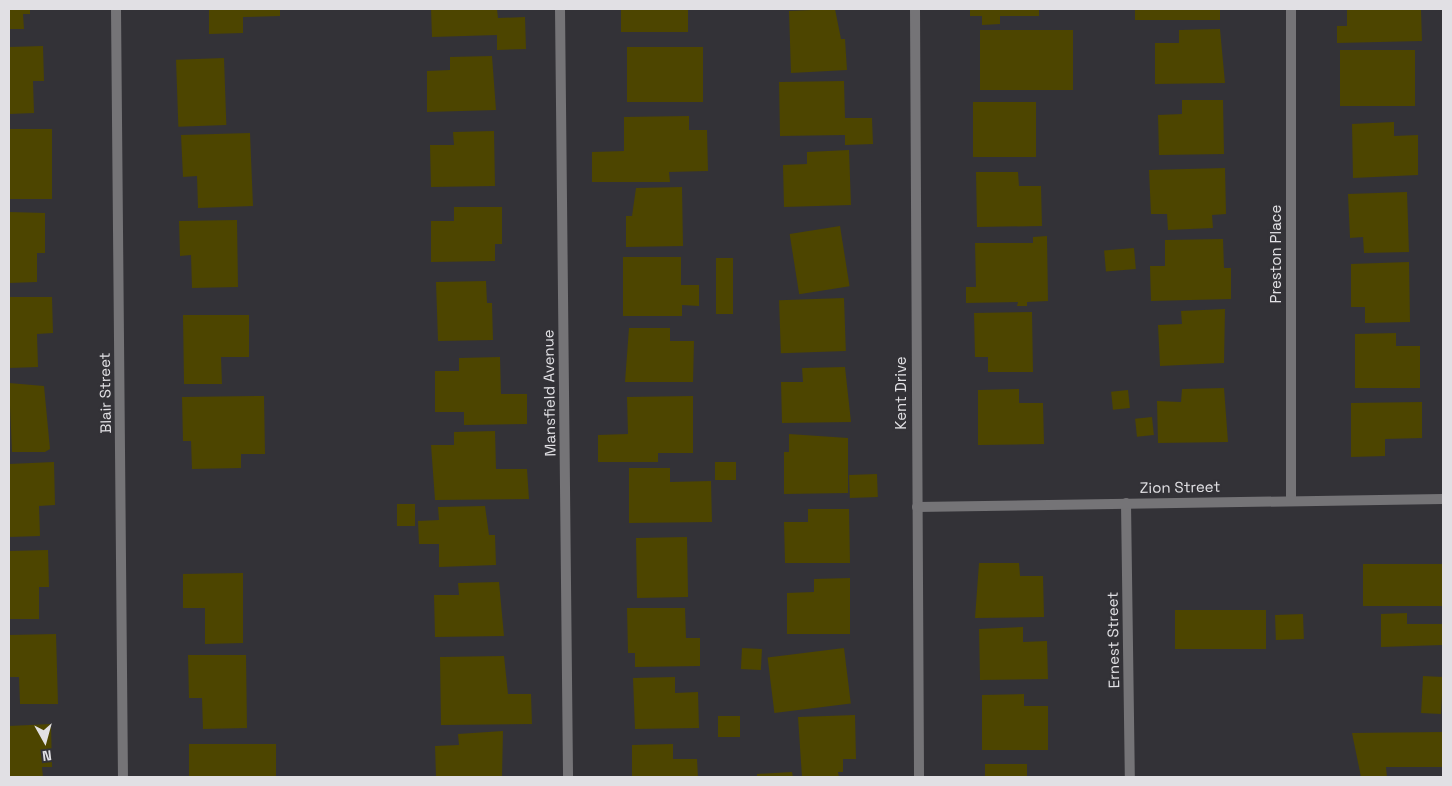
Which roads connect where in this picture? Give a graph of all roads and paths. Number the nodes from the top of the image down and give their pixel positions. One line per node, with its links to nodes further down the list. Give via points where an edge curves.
1 (116, 9): 9 (street, Blair Street)
2 (560, 9): 10 (street, Mansfield Avenue)
3 (915, 9): 8 (street, Kent Drive)
4 (1291, 9): 6 (street, Preston Place)
5 (1443, 499): 6 (street, Zion Street)
6 (1292, 500): 7 (street, Zion Street)
7 (1126, 503): 8 (street, Zion Street); 12 (street, Ernest Street)
8 (917, 508): 11 (street, Kent Drive)
9 (123, 777)
10 (568, 777)
11 (919, 777)
12 (1130, 777)

